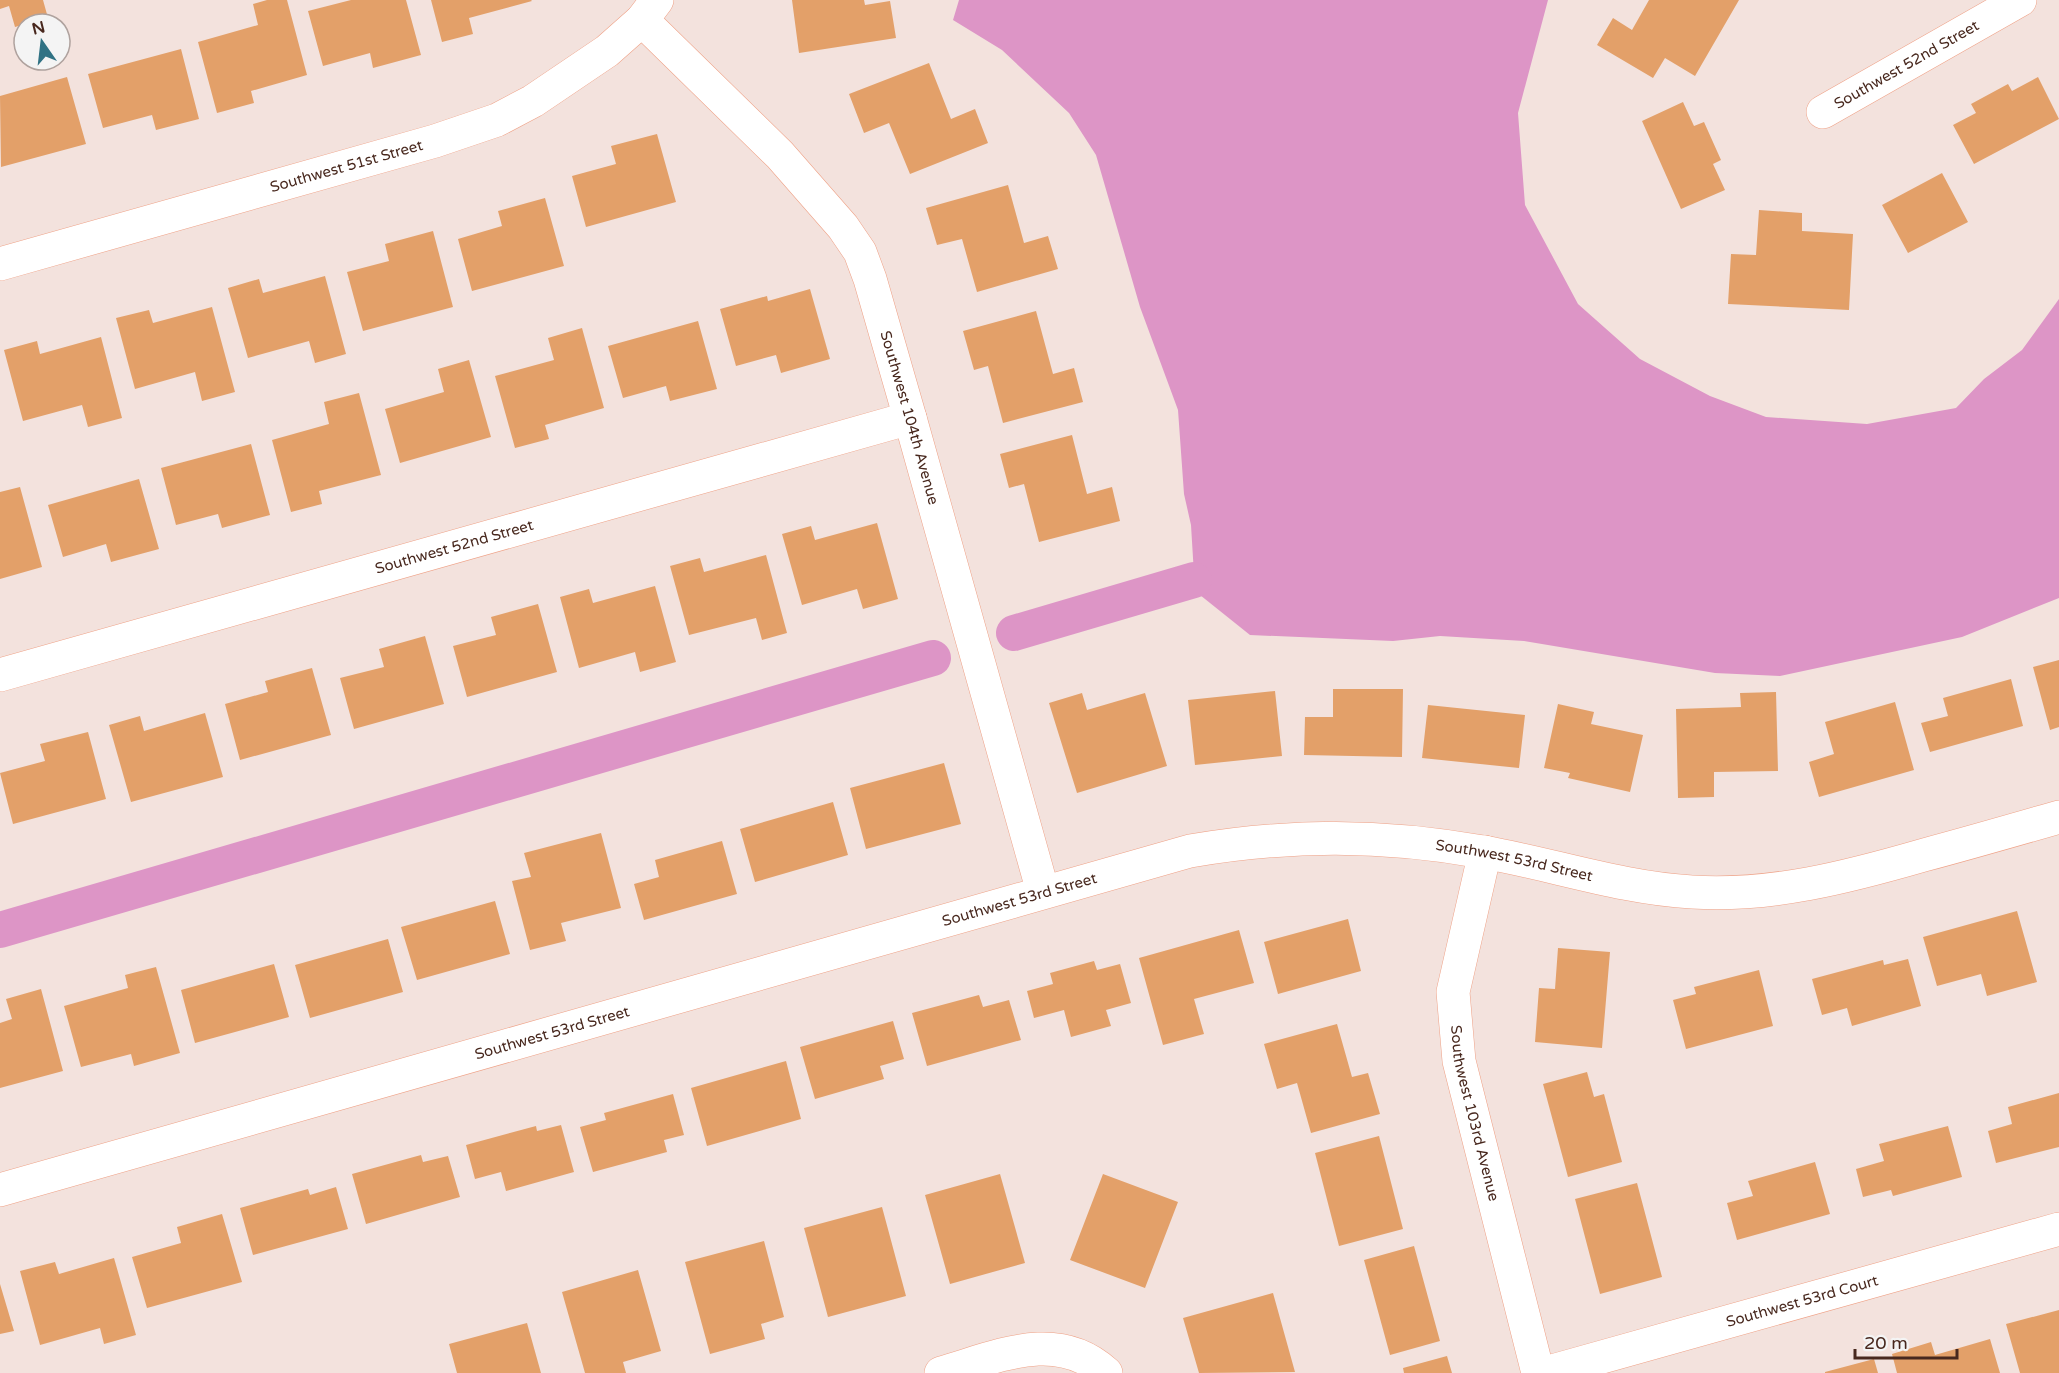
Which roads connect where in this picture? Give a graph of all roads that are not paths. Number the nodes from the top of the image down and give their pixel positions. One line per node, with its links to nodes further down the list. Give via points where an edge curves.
1 (2020, 0): 3 (street, Southwest 52nd Street)
2 (649, 10): 4 (street, Southwest 51st Street, via 607,51 498,120); 5 (street, Southwest 104th Avenue, via 780,155 860,252)
3 (1823, 112)
4 (0, 264)
5 (910, 418): 6 (street, Southwest 52nd Street); 9 (street, Southwest 104th Avenue)
6 (0, 675)
7 (2059, 818): 8 (street, Southwest 53rd Street, via 1836,879 1737,892 1645,887)
8 (1485, 852): 9 (street, Southwest 53rd Street, via 1373,839 1277,839 1190,851); 14 (street, Southwest 103rd Avenue, via 1453,992 1459,1061)
9 (1043, 892): 10 (street, Southwest 53rd Street)
10 (0, 1190)
11 (2059, 1229): 15 (street, Southwest 53rd Court)
12 (1094, 1364): 13 (street, via 1059,1349 1033,1349)
13 (941, 1373)
14 (1538, 1373)
15 (1545, 1373)

